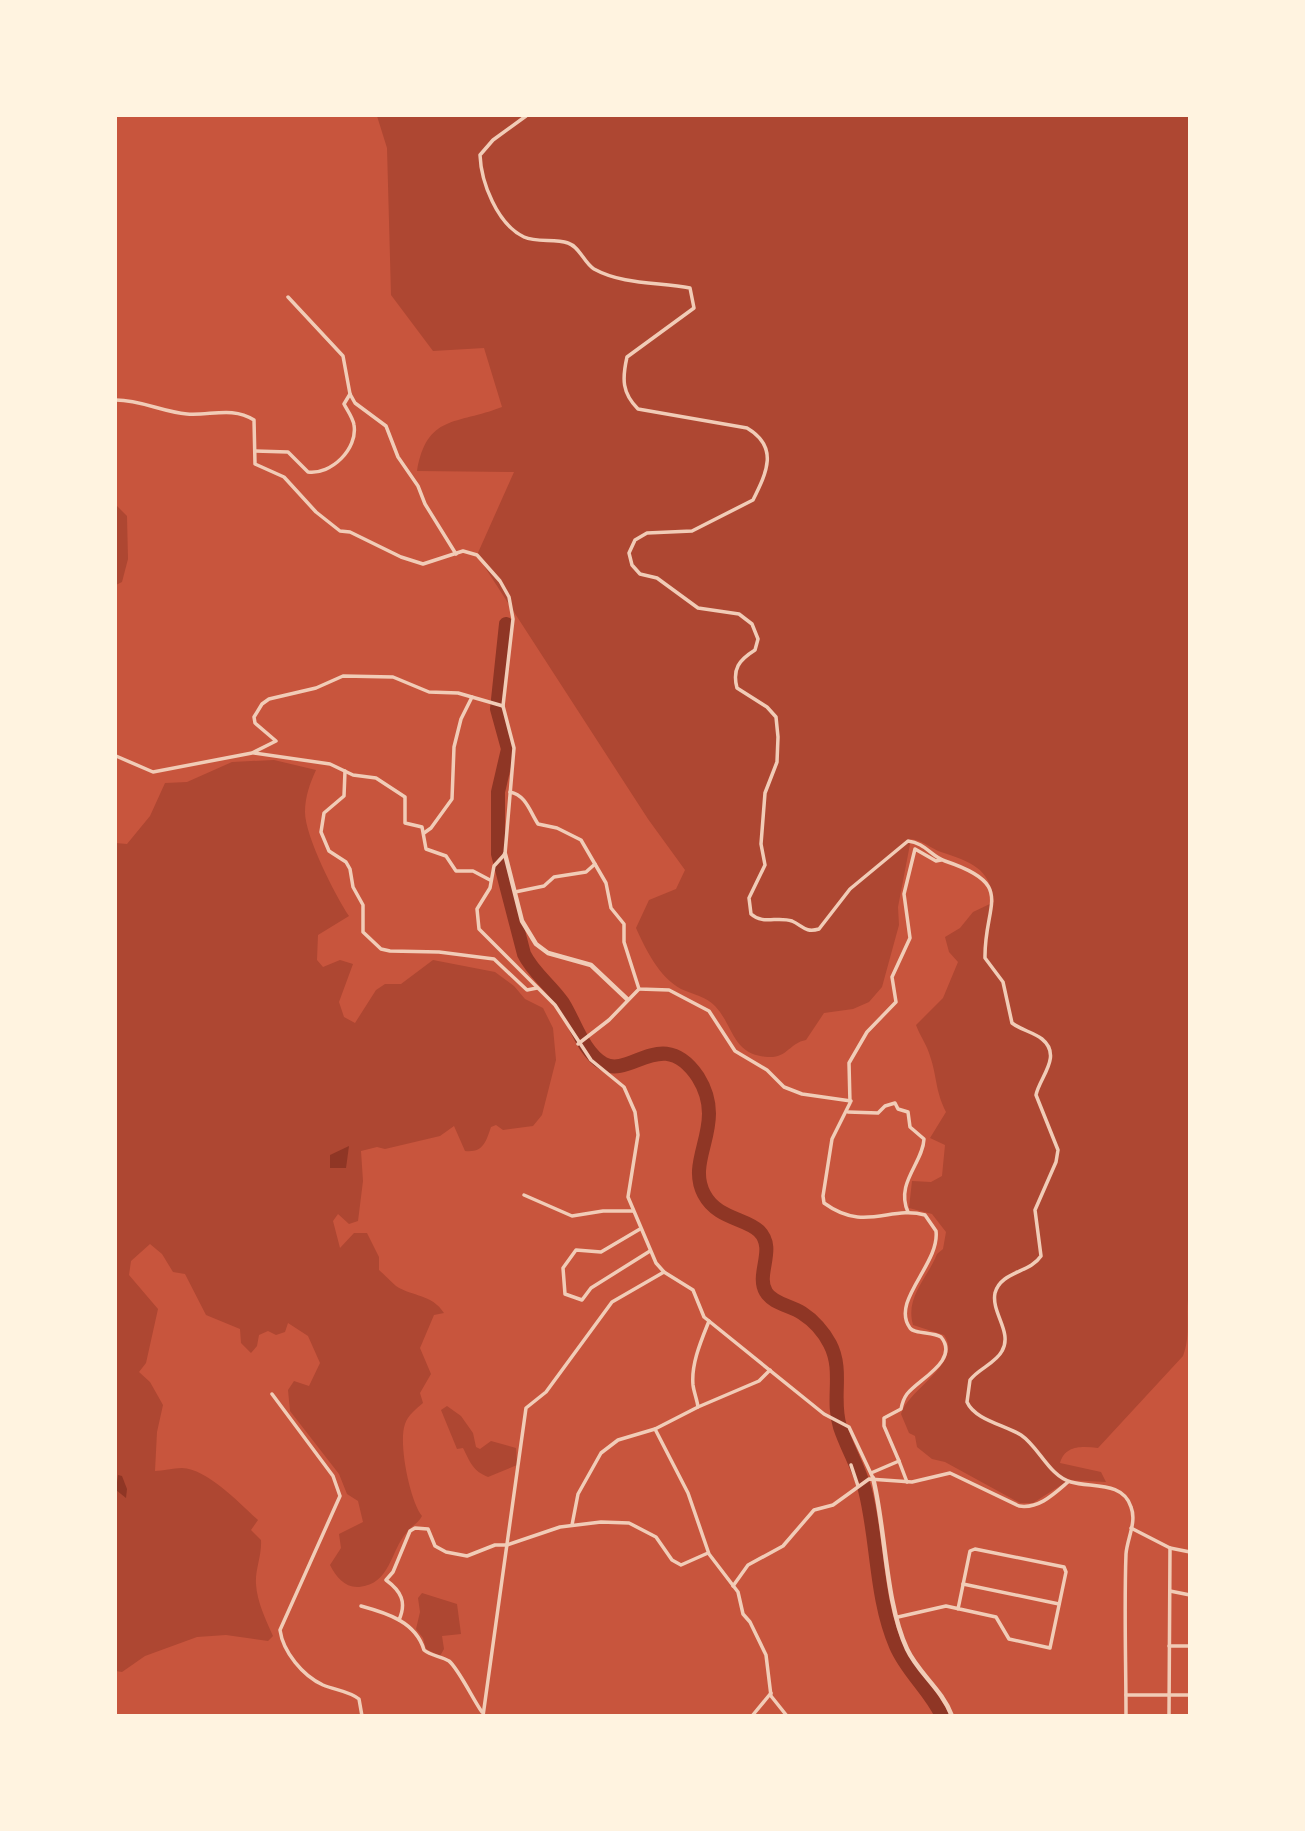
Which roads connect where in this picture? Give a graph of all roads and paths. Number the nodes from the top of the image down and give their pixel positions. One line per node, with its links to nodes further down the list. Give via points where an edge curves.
1 (526, 116): 15 (street, via 480,155 480,174 488,196 504,218 524,237 568,243 593,268 651,285 690,288 694,299 694,308 682,320 626,358 622,379 627,398 638,409 747,428 768,447 753,500 692,531 647,533 635,540 629,553 640,574 657,578 698,608 739,614 752,624 758,639 755,650 740,659 734,676 737,688 776,717 778,737 777,762 765,793 761,845 765,865 749,898 751,914 760,920 791,921 814,931 823,927 850,889 902,844 920,843)
2 (288, 297): 3 (street, via 342,356)
3 (350, 394): 5 (street, via 344,404 354,424 353,440 328,470 308,472 288,452); 6 (street, via 386,426 398,457)
4 (116, 400): 5 (street, via 187,414 246,415 256,427)
5 (255, 451): 6 (street, via 259,469 284,477 340,531 423,564)
6 (456, 554): 8 (street, via 477,555 509,597 513,619)
7 (472, 697): 8 (street); 9 (street, via 429,692 393,677 343,676 262,704 255,723 276,741); 13 (street, via 454,747 452,799)
8 (502, 705): 12 (street, via 513,748)
9 (252, 753): 10 (street, via 153,772); 11 (street, via 330,764)
10 (116, 756)
11 (345, 771): 13 (street, via 376,778 401,792 406,804 402,820 420,825); 19 (street, via 344,796 324,813 321,832 329,851 350,869 363,905 363,932 370,940 390,951 494,959 527,990)
12 (510, 792): 14 (street); 16 (street, via 526,803 538,824 581,840)
13 (424, 832): 17 (street, via 426,849 446,856 456,871 473,871)
14 (505, 854): 17 (street, via 494,866); 18 (street)
15 (941, 860): 23 (street, via 915,849 904,894 910,938 892,977 896,1002 854,1051 847,1074); 40 (street, via 969,867 982,875 989,888 993,908 985,958 1003,982 1012,1023 1044,1040 1050,1053 1047,1074 1036,1096 1058,1150 1035,1210 1041,1256 1000,1284 995,1293 1004,1347 970,1380 967,1402 977,1415 1028,1440 1046,1464)
16 (595, 864): 18 (street, via 586,872 554,877 544,886); 20 (street, via 606,883 608,903 624,924 624,942)
17 (490, 880): 19 (street, via 488,894 477,909 479,929)
18 (516, 892): 21 (street, via 522,921 536,944 548,953 591,965)
19 (537, 988): 22 (street)
20 (639, 989): 21 (street); 23 (street, via 669,990 709,1011 735,1051 767,1070 784,1087)
21 (627, 999): 22 (street)
22 (582, 1041): 26 (street, via 591,1060 624,1087 635,1112 638,1135 628,1197)
23 (850, 1101): 24 (street)
24 (848, 1112): 27 (street, via 878,1113 895,1103 908,1112 910,1128 924,1139 910,1170 905,1198); 27 (street, via 832,1139 824,1203 847,1215 876,1219)
25 (523, 1195): 26 (street, via 572,1216)
26 (633, 1211): 28 (street)
27 (908, 1212): 36 (street, via 925,1215 937,1237 932,1259 909,1295 909,1327 938,1334 946,1349 929,1376 906,1395 901,1409 884,1418)
28 (640, 1229): 29 (street); 29 (street, via 601,1252 576,1250 563,1268 562,1288 565,1294 582,1300 591,1288)
29 (650, 1251): 30 (street)
30 (664, 1272): 31 (street, via 689,1286); 44 (street, via 612,1302 546,1392 526,1408)
31 (709, 1321): 32 (street); 34 (street, via 696,1351 693,1380)
32 (770, 1370): 34 (street, via 759,1381); 38 (street, via 856,1437)
33 (272, 1394): 64 (street, via 332,1476 340,1496 280,1630 281,1639 312,1678 359,1699)
34 (698, 1407): 35 (street)
35 (655, 1429): 42 (street, via 618,1440 601,1453 578,1494); 47 (street, via 688,1493)
36 (899, 1461): 38 (street); 39 (street)
37 (851, 1465): 41 (street)
38 (871, 1477): 39 (street); 41 (street); 55 (street)
39 (907, 1482): 40 (street, via 950,1473 1029,1507)
40 (1068, 1482): 43 (street, via 1112,1488 1127,1498 1133,1511)
41 (858, 1486): 49 (street, via 833,1505 814,1510 775,1553 748,1564)
42 (572, 1525): 44 (street); 47 (street, via 633,1524 656,1537 672,1560 681,1564)
43 (1131, 1528): 45 (street); 60 (street, via 1126,1550)
44 (507, 1545): 56 (street, via 458,1556 435,1546 428,1529 410,1531 386,1580 402,1595); 63 (street)
45 (1170, 1548): 46 (street); 50 (street)
46 (1189, 1552)
47 (708, 1553): 49 (street)
48 (963, 1584): 52 (street); 52 (street, via 970,1551 1064,1567); 54 (street)
49 (733, 1586): 59 (street, via 766,1655)
50 (1170, 1591): 51 (street); 57 (street)
51 (1189, 1595)
52 (1059, 1604): 54 (street, via 1050,1648 1009,1639 996,1616)
53 (361, 1606): 56 (street)
54 (958, 1609): 55 (street, via 946,1606)
55 (898, 1616): 67 (street, via 906,1648 940,1689)
56 (399, 1620): 63 (street, via 420,1636 424,1650 453,1665)
57 (1169, 1646): 58 (street); 61 (street)
58 (1189, 1646)
59 (771, 1693): 65 (street); 66 (street)
60 (1126, 1695): 61 (street); 68 (street)
61 (1169, 1695): 62 (street); 69 (street)
62 (1189, 1695)
63 (483, 1715)
64 (362, 1716)
65 (752, 1716)
66 (788, 1716)
67 (953, 1716)
68 (1126, 1716)
69 (1169, 1716)

